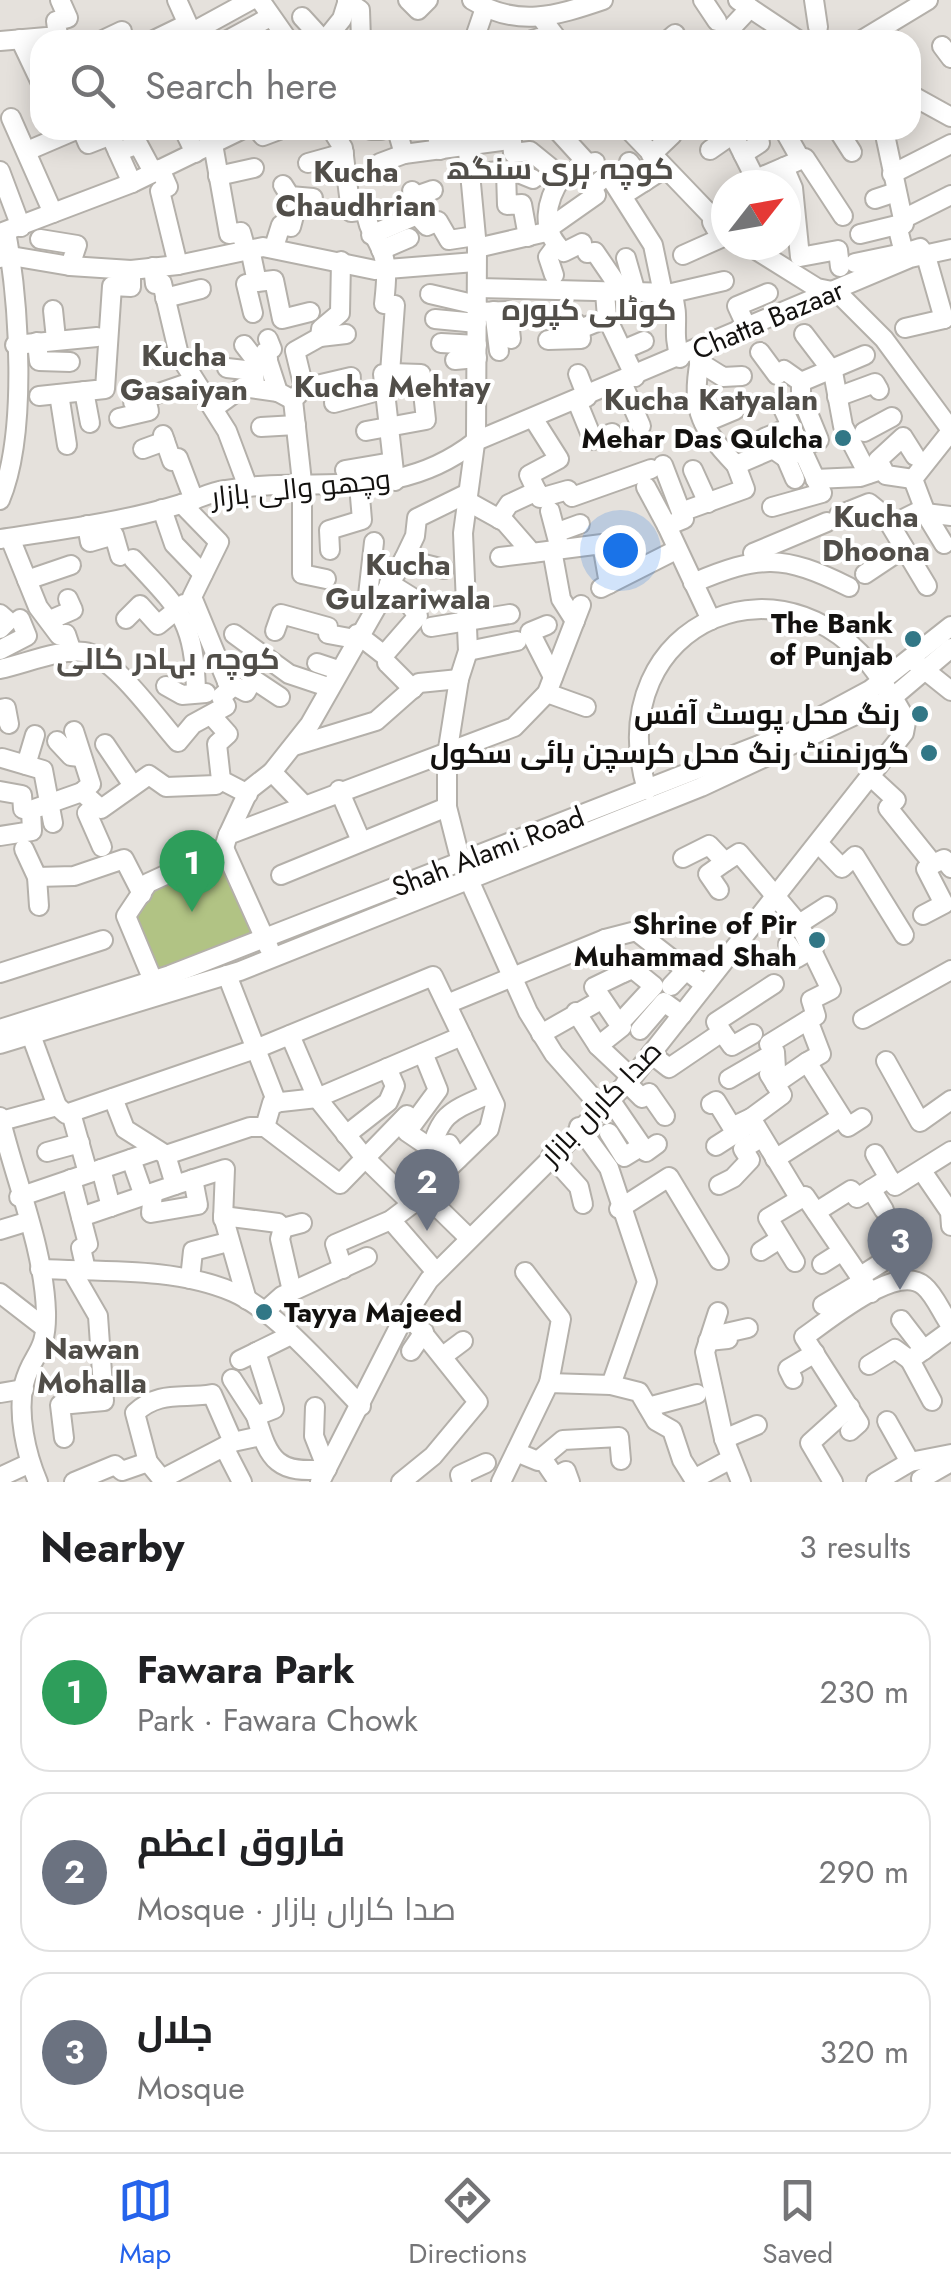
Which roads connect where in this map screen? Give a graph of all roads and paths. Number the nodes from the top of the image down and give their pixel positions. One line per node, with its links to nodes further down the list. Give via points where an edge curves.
1 (60, 0): 16 (street, via 68,18 56,21)
2 (176, 0): 17 (street)
3 (408, 0): 4 (street, via 418,10)
4 (428, 0)
5 (602, 0): 14 (street)
6 (704, 0): 25 (street)
7 (814, 0): 15 (street)
8 (928, 0): 28 (street)
9 (347, 1): 22 (street); 23 (street, via 360,10)
10 (476, 2): 14 (street); 24 (street)
11 (261, 4): 18 (street); 19 (street); 20 (street)
12 (744, 4): 26 (street); 27 (street)
13 (302, 17): 21 (street)
14 (543, 27)
15 (818, 27)
16 (57, 30)
17 (193, 30)
18 (196, 30)
19 (237, 30)
20 (280, 30)
21 (314, 30)
22 (333, 30)
23 (360, 30)
24 (475, 30)
25 (718, 30)
26 (719, 30)
27 (773, 30)
28 (878, 30)
29 (30, 39): 30 (street)
30 (20, 40): 31 (street); 32 (street)
31 (0, 41)
32 (30, 56)
33 (921, 100): 34 (street)
34 (951, 117)
35 (12, 118): 60 (street)
36 (54, 140): 60 (street)
37 (112, 140): 86 (street)
38 (136, 140): 74 (street)
39 (189, 140): 62 (street)
40 (221, 140): 56 (street)
41 (336, 140): 63 (street)
42 (400, 140): 64 (street)
43 (438, 140): 58 (street)
44 (470, 140): 58 (street)
45 (476, 140): 96 (street)
46 (479, 140): 67 (street)
47 (566, 140): 72 (street)
48 (638, 140): 66 (street)
49 (667, 140): 66 (street)
50 (722, 140): 59 (street)
51 (736, 140): 65 (street)
52 (790, 140): 71 (street)
53 (844, 140): 61 (street)
54 (886, 140): 87 (street)
55 (760, 143): 65 (street)
56 (213, 144): 62 (street); 80 (street)
57 (951, 144): 87 (street)
58 (440, 150): 64 (street)
59 (710, 150)
60 (27, 151): 97 (street)
61 (852, 152)
62 (195, 153): 74 (street)
63 (344, 153): 69 (street); 106 (street, via 351,212 366,210)
64 (404, 154): 70 (street)
65 (742, 154): 76 (street)
66 (651, 155): 75 (street)
67 (506, 156): 81 (street, via 530,151); 84 (street); 95 (street)
68 (630, 162): 85 (street)
69 (308, 163)
70 (380, 163)
71 (792, 163): 77 (street); 78 (street); 90 (street, via 805,158)
72 (588, 164): 81 (street); 82 (street, via 595,161)
73 (254, 168): 80 (street)
74 (157, 170): 86 (street); 119 (street, via 168,188 160,191)
75 (664, 170): 85 (street); 99 (street)
76 (746, 170)
77 (775, 170)
78 (792, 170)
79 (0, 171): 101 (street)
80 (218, 176): 110 (street, via 229,234 241,232)
81 (562, 177): 104 (street, via 550,195)
82 (603, 177): 91 (street, via 608,174); 104 (street, via 592,188 600,202)
83 (842, 179): 90 (street)
84 (533, 180)
85 (644, 182): 91 (street)
86 (132, 183): 97 (street)
87 (894, 183): 93 (street); 100 (street)
88 (282, 184): 107 (street, via 290,196 306,198 290,227 281,225)
89 (432, 190): 94 (street)
90 (827, 191): 98 (street)
91 (624, 194): 132 (street, via 659,241)
92 (951, 196): 100 (street)
93 (876, 199)
94 (414, 201): 106 (street); 108 (street, via 427,226 438,221 448,240)
95 (508, 205): 96 (street); 103 (street, via 522,204)
96 (474, 207): 108 (street)
97 (53, 213): 101 (street)
98 (843, 216)
99 (710, 218): 112 (street, via 721,238)
100 (900, 222): 102 (street); 111 (street)
101 (9, 230): 114 (street)
102 (860, 234)
103 (528, 237): 104 (street); 108 (street)
104 (553, 237): 124 (street, via 548,257); 128 (street, via 564,252 595,252)
105 (40, 239): 120 (street, via 77,244)
106 (392, 243): 123 (street)
107 (274, 247): 110 (street); 117 (street)
108 (476, 249): 123 (street); 135 (street)
109 (951, 249): 113 (street, Chatta Bazaar)
110 (248, 250): 119 (street); 126 (street)
111 (904, 252): 113 (street, via 920,248); 115 (street, via 848,265 838,250)
112 (684, 254)
113 (926, 256): 129 (street, Chatta Bazaar); 141 (street)
114 (6, 257): 120 (street); 134 (street)
115 (801, 257)
116 (626, 258): 128 (street)
117 (340, 260): 123 (street); 149 (street, via 340,313)
118 (772, 260): 129 (street, via 817,288)
119 (178, 265): 121 (street)
120 (70, 266): 122 (street)
121 (153, 267): 122 (street); 133 (street)
122 (131, 270): 179 (street, via 131,287 104,284 105,388)
123 (387, 270): 175 (street, via 387,302 398,331)
124 (554, 275)
125 (724, 281): 132 (street)
126 (257, 282): 137 (street, via 246,284); 138 (street, via 274,280 282,319)
127 (202, 289): 133 (street)
128 (621, 292): 132 (street); 135 (street); 139 (street)
129 (837, 292): 145 (street, Chatta Bazaar); 199 (street, via 884,339)
130 (768, 293): 145 (street, via 738,306)
131 (430, 294): 135 (street)
132 (668, 294): 163 (street, via 679,315 672,333)
133 (166, 298): 174 (street, via 174,342)
134 (7, 307): 155 (street)
135 (480, 308): 140 (street); 157 (street, via 508,311); 159 (street)
136 (53, 310): 151 (street)
137 (254, 312)
138 (310, 312)
139 (607, 318): 144 (street); 158 (street)
140 (436, 320)
141 (947, 320): 143 (street)
142 (560, 322): 144 (street)
143 (905, 328)
144 (580, 329): 152 (street, via 581,338)
145 (748, 330): 162 (street, Chatta Bazaar)
146 (346, 334): 149 (street)
147 (804, 334): 169 (street)
148 (97, 337): 151 (street)
149 (320, 337): 180 (street, via 295,351)
150 (268, 339): 164 (street)
151 (47, 340): 155 (street); 166 (street, via 39,361)
152 (548, 340)
153 (644, 341): 158 (street)
154 (441, 343): 159 (street)
155 (15, 345): 168 (street)
156 (244, 345): 164 (street, via 254,358)
157 (505, 345)
158 (626, 349): 173 (street)
159 (477, 352): 165 (street); 204 (street)
160 (760, 352): 176 (street, via 777,374 784,370)
161 (865, 354): 169 (street)
162 (701, 355): 163 (street, Chatta Bazaar); 172 (street, via 723,377); 192 (street, via 687,389)
163 (680, 358): 173 (street, Chatta Bazaar)
164 (268, 359): 180 (street)
165 (454, 360)
166 (70, 362)
167 (228, 368): 177 (street, via 254,371)
168 (8, 370): 202 (street)
169 (833, 372): 176 (street); 183 (street)
170 (578, 374): 184 (street)
171 (351, 376): 180 (street)
172 (742, 376)
173 (628, 380): 184 (street, Chatta Bazaar); 196 (street)
174 (194, 381): 187 (street); 189 (street, via 140,400 149,411)
175 (386, 382): 186 (street); 197 (street); 197 (street, via 421,374 430,420)
176 (801, 382): 206 (street, via 819,440)
177 (255, 387): 180 (street); 187 (street, via 243,387)
178 (879, 390): 183 (street, via 875,383)
179 (84, 391): 181 (street); 191 (street)
180 (291, 393): 193 (street)
181 (59, 394): 182 (street); 205 (street)
182 (39, 396)
183 (837, 397): 215 (street, via 843,426)
184 (582, 399): 190 (street, Chatta Bazaar); 201 (street, via 580,434 593,440)
185 (780, 402): 198 (street)
186 (334, 403)
187 (214, 408): 222 (street)
188 (735, 410): 192 (street)
189 (119, 418)
190 (533, 418): 204 (street, Chatta Bazaar); 223 (street, via 559,458 528,476)
191 (90, 423)
192 (704, 423): 211 (street, via 720,454)
193 (296, 425): 195 (street); 220 (street)
194 (878, 425): 207 (street)
195 (261, 426)
196 (641, 426)
197 (388, 427): 200 (street); 214 (street)
198 (791, 427): 203 (street); 206 (street)
199 (951, 430): 219 (street)
200 (366, 431)
201 (612, 433)
202 (8, 434): 224 (street)
203 (764, 438)
204 (476, 441): 214 (street, وچھو والی بازار, via 446,464); 225 (street)
205 (68, 444)
206 (804, 448): 210 (street); 218 (street)
207 (891, 448): 209 (street, via 902,437); 215 (street)
208 (142, 449): 226 (street, via 164,438 172,461 178,458)
209 (914, 456)
210 (786, 458): 211 (street, via 774,449); 217 (street)
211 (736, 465): 227 (street, via 745,489)
212 (345, 470): 214 (street)
213 (693, 470): 227 (street)
214 (393, 471): 221 (street, وچھو والی بازار)
215 (876, 472): 218 (street); 219 (street)
216 (653, 474): 223 (street, via 572,497 568,490 540,498); 231 (street); 240 (street)
217 (795, 478)
218 (816, 479): 228 (street, via 822,493)
219 (913, 479): 232 (street)
220 (302, 482): 221 (street, وچھو والی بازار); 222 (street, وچھو والی بازار); 246 (street)
221 (360, 486): 243 (street, via 362,520 329,530)
222 (248, 487): 226 (street, وچھو والی بازار)
223 (537, 491): 235 (street, via 509,504)
224 (1, 494)
225 (467, 497): 233 (street); 235 (street); 272 (street)
226 (188, 502): 229 (street, وچھو والی بازار); 256 (street, via 218,542)
227 (708, 502): 231 (street)
228 (772, 507)
229 (162, 508): 238 (street, وچھو والی بازار); 256 (street, via 174,544)
230 (550, 511): 242 (street)
231 (681, 512): 240 (street, via 684,519)
232 (943, 512): 237 (street, via 917,512); 244 (street, via 936,542)
233 (418, 518): 234 (street); 250 (street)
234 (398, 519)
235 (500, 519): 245 (street)
236 (580, 524): 242 (street)
237 (891, 525): 244 (street); 251 (street, via 869,503 753,553)
238 (88, 533): 239 (street, وچھو والی بازار); 252 (street); 265 (street, via 114,535 127,558)
239 (5, 538): 249 (street)
240 (672, 539): 242 (street, via 604,586 602,544); 261 (street)
241 (374, 542): 266 (street, via 367,604)
242 (557, 544): 245 (street); 293 (street, via 561,599 578,613)
243 (330, 550)
244 (906, 550): 257 (street); 262 (street)
245 (532, 553): 248 (street)
246 (301, 554): 247 (street); 258 (street, via 302,574)
247 (281, 556)
248 (500, 557)
249 (19, 559): 253 (street); 259 (street)
250 (404, 559): 255 (street); 260 (street)
251 (756, 559): 261 (street); 263 (street, via 794,563)
252 (91, 562)
253 (0, 565)
254 (71, 565): 259 (street)
255 (444, 569)
256 (203, 574): 265 (street)
257 (864, 574)
258 (326, 579)
259 (27, 580): 271 (street)
260 (388, 583): 266 (street); 280 (street, via 413,598 409,604 418,616 384,655)
261 (693, 583): 273 (street)
262 (927, 586)
263 (849, 587)
264 (68, 598): 271 (street, via 74,610)
265 (185, 603): 269 (street, via 158,625 140,605); 296 (street); 300 (street, via 196,648)
266 (373, 608): 280 (street)
267 (0, 614): 277 (street, via 8,621)
268 (510, 614): 272 (street)
269 (126, 618)
270 (20, 620): 286 (street, via 27,636)
271 (50, 620): 284 (street, via 59,635 66,634)
272 (466, 620): 276 (street); 283 (street)
273 (711, 620): 298 (street, via 776,608 809,616 864,653); 318 (street, via 682,638 644,692 636,725)
274 (547, 625): 293 (street, via 530,632)
275 (951, 626): 289 (street, Shah Alami Road)
276 (431, 627)
277 (0, 629)
278 (276, 631): 280 (street, via 281,614 328,627 328,634)
279 (234, 634): 291 (street)
280 (356, 636): 290 (street)
281 (517, 641): 283 (street)
282 (951, 648): 289 (street, Shah Alami Road)
283 (468, 651): 292 (street)
284 (72, 652): 286 (street); 303 (street, via 92,654 114,669 178,742)
285 (298, 657): 291 (street)
286 (1, 662)
287 (317, 662): 290 (street)
288 (387, 663): 297 (street)
289 (918, 665): 298 (street, Shah Alami Road); 299 (street)
290 (338, 670): 295 (street)
291 (289, 674): 295 (street)
292 (459, 679): 297 (street); 309 (street)
293 (550, 685): 302 (street); 309 (street, via 514,727)
294 (166, 686): 300 (street, via 182,695)
295 (328, 687): 308 (street)
296 (224, 689): 300 (street); 301 (street, via 246,692 257,673); 303 (street, via 226,706)
297 (412, 689): 308 (street, via 376,722)
298 (887, 689): 314 (street, صدا کاراں بازار, via 907,728); 318 (street, Shah Alami Road); 336 (street, Shah Alami Road, via 701,787)
299 (951, 690)
300 (196, 691)
301 (280, 697)
302 (586, 707)
303 (212, 715): 315 (street, via 228,734 217,744)
304 (74, 730): 310 (street)
305 (35, 735): 312 (street)
306 (58, 741): 310 (street, via 71,756)
307 (105, 744): 316 (street)
308 (294, 746): 313 (street)
309 (447, 755): 317 (street); 324 (street)
310 (80, 756): 321 (street)
311 (2, 758): 312 (street)
312 (26, 765): 322 (street, via 43,770)
313 (272, 772): 320 (street); 323 (street)
314 (870, 776): 330 (street, صدا کاراں بازار); 335 (street, via 896,800 888,808)
315 (221, 780): 316 (street, via 166,786 149,775); 320 (street)
316 (132, 784): 321 (street, via 100,810)
317 (339, 790): 323 (street); 329 (street)
318 (647, 790): 336 (street, Shah Alami Road)
319 (0, 791): 325 (street, via 22,795 22,809)
320 (248, 794): 328 (street)
321 (89, 798): 322 (street); 331 (street)
322 (50, 804): 325 (street); 326 (street)
323 (303, 804): 328 (street)
324 (447, 807): 329 (street); 336 (street)
325 (31, 810): 327 (street, via 32,831)
326 (54, 824)
327 (0, 836)
328 (226, 842): 340 (street, via 148,883); 347 (street)
329 (362, 842): 337 (street)
330 (818, 842): 341 (street, صدا کاراں بازار); 346 (street, via 842,868 854,856)
331 (102, 846)
332 (24, 849): 338 (street)
333 (683, 858): 334 (street, via 708,845)
334 (725, 862): 339 (street, via 708,874); 341 (street, via 739,853)
335 (942, 866): 344 (street, via 926,868 944,904)
336 (464, 870): 347 (street, Shah Alami Road); 352 (street, Shah Alami Road); 358 (street)
337 (280, 875)
338 (37, 877): 340 (street, via 74,876 124,859); 342 (street)
339 (719, 890)
340 (142, 894): 362 (street, via 126,916)
341 (773, 898): 345 (street); 360 (street, صدا کاراں بازار)
342 (39, 906)
343 (827, 906): 345 (street)
344 (923, 914)
345 (799, 924): 351 (street)
346 (904, 936)
347 (264, 937): 352 (street); 362 (street, Shah Alami Road)
348 (604, 939): 353 (street, via 623,932 648,936); 356 (street); 358 (street)
349 (102, 940): 355 (street)
350 (788, 944): 351 (street, via 797,958)
351 (814, 948): 368 (street, via 831,990 812,1000 816,1016)
352 (273, 958): 357 (street, Shah Alami Road)
353 (688, 970): 360 (street); 361 (street)
354 (951, 970): 366 (street)
355 (0, 973)
356 (622, 973): 363 (street, via 594,987); 369 (street, via 633,969 654,986)
357 (227, 975): 362 (street, Shah Alami Road); 380 (street)
358 (512, 976): 364 (street); 373 (street)
359 (774, 984): 372 (street, via 716,1022)
360 (705, 985): 367 (street, صدا کاراں بازار)
361 (671, 986)
362 (156, 988): 370 (street, Shah Alami Road); 375 (street, Shah Alami Road)
363 (601, 1000): 365 (street); 369 (street)
364 (447, 1004): 376 (street, via 433,976); 377 (street)
365 (576, 1012): 373 (street); 379 (street)
366 (863, 1019)
367 (678, 1020): 371 (street, via 664,1002); 381 (street); 383 (street, صدا کاراں بازار)
368 (808, 1020): 384 (street, via 770,1044); 386 (street, via 821,1054)
369 (619, 1024): 379 (street)
370 (0, 1029)
371 (640, 1030)
372 (722, 1032): 374 (street, via 732,1046); 381 (street)
373 (541, 1034): 395 (street)
374 (752, 1034)
375 (32, 1035): 378 (street, Shah Alami Road); 399 (street)
376 (290, 1035): 380 (street); 393 (street)
377 (462, 1036): 382 (street); 391 (street)
378 (0, 1044)
379 (598, 1046): 389 (street)
380 (258, 1048): 392 (street); 396 (street)
381 (694, 1051): 383 (street, via 669,1068)
382 (423, 1053): 387 (street); 411 (street, via 438,1090 407,1132)
383 (652, 1054): 389 (street, صدا کاراں بازار)
384 (772, 1054): 388 (street); 390 (street)
385 (886, 1061): 394 (street, via 920,1122)
386 (807, 1062): 390 (street); 401 (street)
387 (387, 1068): 393 (street); 408 (street, via 395,1086 388,1102)
388 (729, 1079)
389 (629, 1080): 395 (street, صدا کاراں بازار); 397 (street, via 642,1098 649,1093)
390 (775, 1084): 404 (street, via 782,1095)
391 (490, 1094): 411 (street, via 438,1124); 419 (street, via 495,1105 489,1129)
392 (113, 1098): 399 (street); 414 (street, via 125,1129)
393 (317, 1098): 396 (street); 408 (street)
394 (951, 1100)
395 (605, 1102): 406 (street, صدا کاراں بازار); 407 (street, via 649,1145 624,1157)
396 (277, 1103): 405 (street)
397 (663, 1104)
398 (710, 1104): 404 (street, via 716,1101 732,1127)
399 (65, 1111): 403 (street); 409 (street)
400 (406, 1115): 417 (street)
401 (842, 1117): 402 (street, via 848,1127); 420 (street)
402 (862, 1118)
403 (0, 1119): 421 (street)
404 (756, 1126): 410 (street); 420 (street); 426 (street, via 743,1150 750,1160)
405 (265, 1127): 414 (street); 417 (street, via 340,1184)
406 (579, 1128): 416 (street, صدا کاراں بازار); 434 (street, via 610,1168)
407 (609, 1133)
408 (346, 1135): 417 (street)
409 (80, 1143): 413 (street); 423 (street)
410 (716, 1146)
411 (432, 1149): 419 (street, via 449,1144); 429 (street)
412 (951, 1151): 422 (street)
413 (46, 1152)
414 (161, 1152): 418 (street); 425 (street)
415 (875, 1154): 424 (street)
416 (551, 1156): 432 (street, via 579,1186); 446 (street, صدا کاراں بازار)
417 (365, 1158): 429 (street)
418 (131, 1159): 423 (street); 428 (street)
419 (458, 1159): 429 (street)
420 (775, 1159): 431 (street)
421 (6, 1169): 430 (street)
422 (922, 1170): 424 (street, via 895,1186); 437 (street)
423 (86, 1174): 430 (street); 433 (street); 438 (street)
424 (890, 1178): 427 (street)
425 (184, 1182): 428 (street); 428 (street, via 198,1204 151,1213); 439 (street, via 225,1169)
426 (719, 1185)
427 (871, 1189): 435 (street); 436 (street, via 857,1198 851,1190)
428 (148, 1194): 433 (street)
429 (422, 1195): 440 (street); 446 (street)
430 (19, 1197): 441 (street)
431 (800, 1200): 436 (street, via 806,1196); 447 (street, via 768,1218)
432 (583, 1204)
433 (111, 1207): 438 (street)
434 (620, 1208): 453 (street, via 669,1177); 485 (street, via 647,1282)
435 (884, 1210)
436 (816, 1212): 450 (street)
437 (950, 1212): 443 (street)
438 (81, 1218): 458 (street, via 88,1244 80,1248)
439 (223, 1219): 444 (street); 448 (street)
440 (390, 1220): 457 (street, via 336,1244); 459 (street)
441 (26, 1222): 445 (street); 456 (street)
442 (302, 1223): 444 (street)
443 (951, 1226)
444 (283, 1228): 463 (street)
445 (0, 1230)
446 (468, 1238): 459 (street, صدا کاراں بازار)
447 (780, 1239): 449 (street); 454 (street)
448 (228, 1242): 461 (street, via 193,1251); 465 (street)
449 (761, 1252)
450 (841, 1252): 455 (street); 462 (street)
451 (888, 1255): 462 (street)
452 (367, 1257): 457 (street)
453 (719, 1260)
454 (794, 1262)
455 (822, 1264)
456 (40, 1269): 458 (street); 472 (street)
457 (344, 1269): 463 (street)
458 (79, 1270): 461 (street); 502 (street, via 98,1316 104,1401 60,1405)
459 (436, 1272): 469 (street, صدا کاراں بازار)
460 (525, 1272): 486 (street, via 561,1319)
461 (190, 1280): 465 (street)
462 (864, 1284): 466 (street); 471 (street, via 910,1278); 479 (street, via 804,1337)
463 (292, 1291): 467 (street)
464 (0, 1293): 472 (street)
465 (247, 1300): 467 (street)
466 (823, 1305)
467 (264, 1312): 475 (street)
468 (718, 1312): 477 (street)
469 (407, 1313): 474 (street); 492 (street, صدا کاراں بازار)
470 (901, 1320): 480 (street)
471 (950, 1322): 480 (street)
472 (45, 1328): 487 (street, via 45,1347)
473 (748, 1328): 477 (street)
474 (424, 1332): 478 (street); 481 (street)
475 (289, 1336): 483 (street); 492 (street)
476 (464, 1341): 481 (street)
477 (708, 1341): 503 (street, via 704,1352)
478 (412, 1351)
479 (815, 1353): 484 (street, via 788,1370); 496 (street)
480 (917, 1355): 482 (street, via 896,1349); 491 (street)
481 (443, 1356): 523 (street, via 470,1379 478,1402 434,1456)
482 (869, 1366)
483 (247, 1367): 490 (street); 497 (street, via 274,1409)
484 (793, 1379)
485 (613, 1382): 486 (street); 495 (street, via 638,1392)
486 (549, 1383): 505 (street)
487 (24, 1388): 488 (street); 513 (street)
488 (0, 1393)
489 (697, 1394): 495 (street)
490 (242, 1396): 493 (street); 497 (street)
491 (932, 1401)
492 (361, 1406): 514 (street, صدا کاراں بازار)
493 (218, 1407): 504 (street); 510 (street, via 212,1394 170,1394 142,1406 134,1413)
494 (315, 1407): 514 (street)
495 (648, 1407): 508 (street, via 672,1430 694,1478)
496 (850, 1407): 500 (street, via 859,1423); 528 (street, via 810,1443)
497 (256, 1416): 501 (street)
498 (888, 1421): 512 (street)
499 (757, 1425): 503 (street)
500 (850, 1430)
501 (261, 1436): 504 (street); 517 (street)
502 (64, 1438)
503 (724, 1439): 508 (street)
504 (229, 1445): 516 (street); 522 (street)
505 (516, 1452): 507 (street); 525 (street)
506 (950, 1453): 512 (street); 518 (street)
507 (542, 1458): 509 (street, via 563,1440 619,1438); 526 (street, via 555,1477 566,1471)
508 (731, 1459): 527 (street)
509 (620, 1460)
510 (148, 1462): 519 (street); 521 (street)
511 (486, 1462): 524 (street, via 460,1476)
512 (910, 1462): 529 (street)
513 (30, 1464): 515 (street); 520 (street)
514 (323, 1476): 517 (street)
515 (0, 1477)
516 (187, 1477): 519 (street)
517 (287, 1477)
518 (921, 1478)
519 (163, 1480)
520 (38, 1482)
521 (74, 1482)
522 (242, 1482)
523 (401, 1482)
524 (462, 1482)
525 (501, 1482)
526 (570, 1482)
527 (741, 1482)
528 (833, 1482)
529 (876, 1482)

